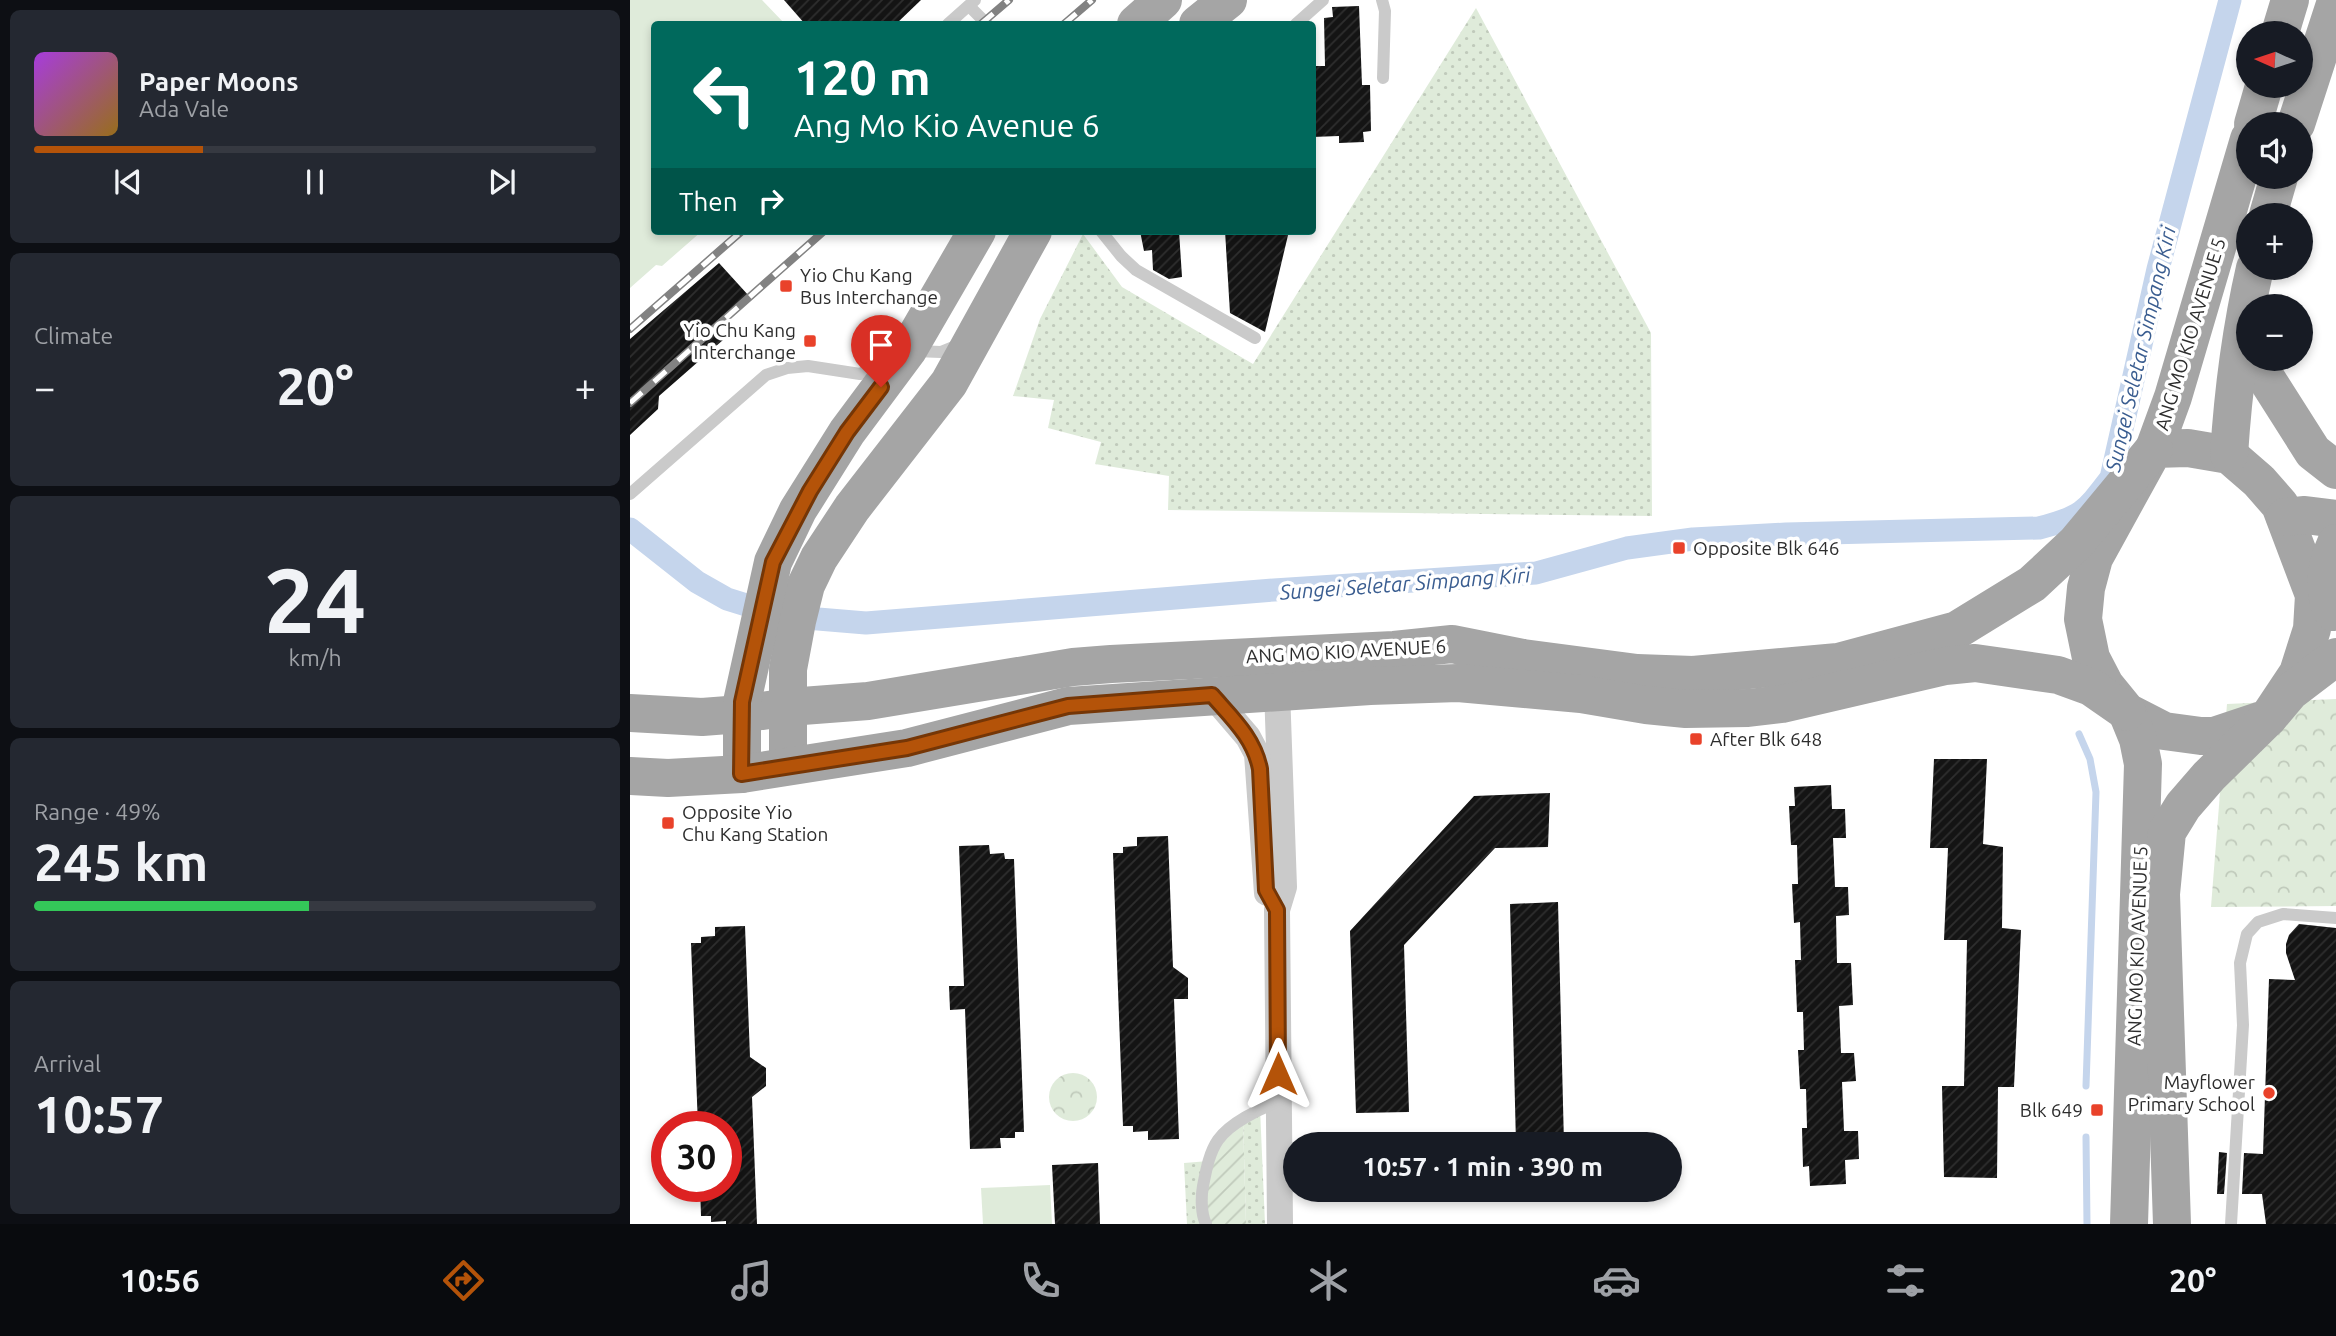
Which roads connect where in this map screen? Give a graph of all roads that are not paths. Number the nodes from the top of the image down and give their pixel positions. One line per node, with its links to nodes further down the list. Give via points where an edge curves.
1 (1163, 0): 10 (main road)
2 (1228, 0): 11 (main road)
3 (1323, 0): 12 (lane)
4 (1382, 0): 14 (lane)
5 (2290, 0): 13 (main road)
6 (2336, 1): 15 (main road)
7 (972, 3): 8 (lane); 9 (lane)
8 (951, 21)
9 (985, 21)
10 (1139, 21)
11 (1202, 21)
12 (1299, 21)
13 (2284, 21)
14 (1383, 78)
15 (2300, 112)
16 (2236, 183): 25 (main road, ANG MO KIO AVENUE 5)
17 (975, 235): 22 (main road)
18 (1031, 235): 20 (main road)
19 (1104, 235): 21 (lane, via 1136,270)
20 (983, 325): 22 (lane, via 942,352); 38 (main road, via 949,383 819,558 797,621 788,669)
21 (1255, 338)
22 (908, 350): 28 (lane, via 860,374 808,366 766,375); 41 (main road, via 847,432 798,510 773,562)
23 (2239, 371): 26 (main road)
24 (2262, 371): 27 (main road, via 2314,452)
25 (2154, 449): 26 (main road, via 2188,448); 32 (main road, ANG MO KIO AVENUE 6, via 2076,543); 39 (main road, via 2094,558 2086,588 2083,619 2091,658)
26 (2229, 455): 29 (main road, via 2259,481)
27 (2336, 470)
28 (630, 494)
29 (2285, 517): 30 (main road); 42 (main road, via 2314,596 2312,629 2298,673)
30 (2336, 519)
31 (2336, 543): 33 (main road, via 2326,577 2327,601)
32 (2032, 584): 35 (main road, via 2060,591 2074,615 2065,653); 38 (main road, ANG MO KIO AVENUE 6, via 1957,630 1838,662 1665,674 1522,658 1452,644 1111,663 868,701)
33 (2336, 617)
34 (2336, 657): 42 (main road, via 2290,692)
35 (2029, 672): 36 (main road, ANG MO KIO AVENUE 6, via 1975,663 1945,666 1748,708 1686,709 1458,683); 39 (main road, ANG MO KIO AVENUE 6, via 2058,675 2091,687); 46 (main road, via 2090,705 2113,728)
36 (1277, 690): 37 (main road, ANG MO KIO AVENUE 6); 47 (street, via 1284,887)
37 (1212, 695): 43 (main road, ANG MO KIO AVENUE 6, via 1068,706 907,748); 47 (street, via 1257,754 1266,890)
38 (789, 707): 41 (main road, ANG MO KIO AVENUE 6); 43 (main road)
39 (2127, 712): 42 (main road, ANG MO KIO AVENUE 6, via 2164,731 2202,736); 46 (main road, ANG MO KIO AVENUE 5, via 2143,764)
40 (630, 713): 41 (main road, ANG MO KIO AVENUE 6)
41 (741, 715): 44 (main road)
42 (2268, 718): 49 (main road, ANG MO KIO AVENUE 5, via 2209,776 2167,832)
43 (788, 766): 44 (main road, ANG MO KIO AVENUE 6)
44 (741, 774): 45 (main road, ANG MO KIO AVENUE 6)
45 (630, 776)
46 (2143, 793): 49 (main road, ANG MO KIO AVENUE 5)
47 (1277, 910): 50 (street)
48 (2336, 918): 55 (lane, via 2283,914 2258,922 2247,934 2240,963 2243,1025)
49 (2150, 1014): 53 (main road, ANG MO KIO AVENUE 5); 54 (main road, ANG MO KIO AVENUE 5)
50 (1278, 1102): 51 (lane, via 1243,1119 1218,1139 1206,1165 1202,1192); 52 (street)
51 (1206, 1224)
52 (1280, 1224)
53 (2129, 1224)
54 (2172, 1224)
55 (2231, 1224)

